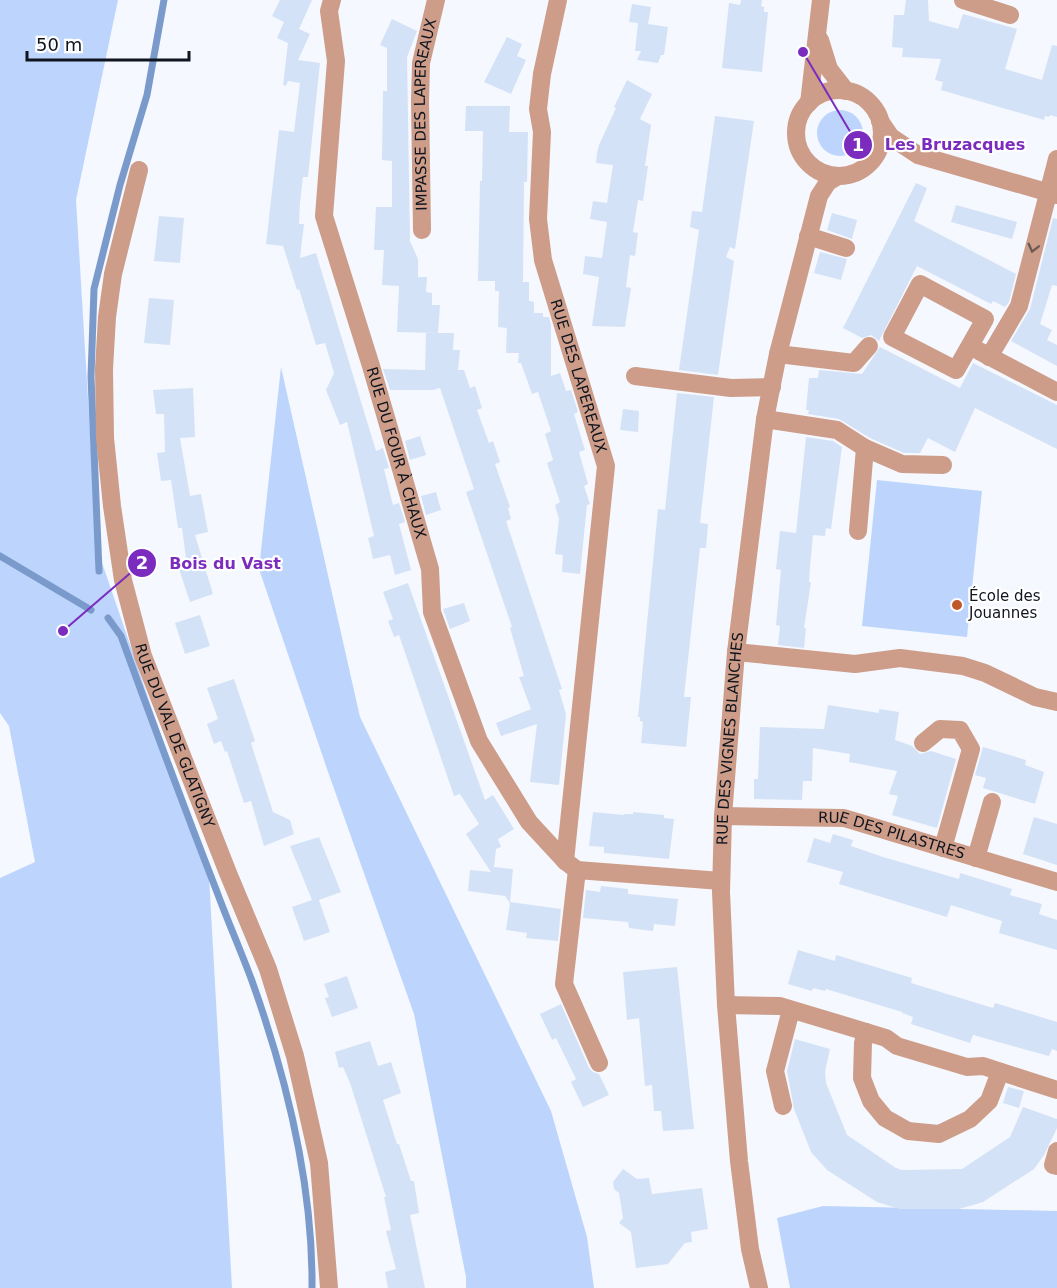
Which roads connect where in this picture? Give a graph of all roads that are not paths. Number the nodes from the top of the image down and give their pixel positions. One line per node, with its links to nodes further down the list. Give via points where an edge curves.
1 (332, 0): 40 (street, RUE DU FOUR À CHAUX, via 329,11 336,61 324,216 430,569 432,612 479,741 529,822)
2 (435, 0): 19 (street, IMPASSE DES LAPEREAUX, via 421,63)
3 (558, 0): 40 (street, RUE DES LAPEREAUX, via 538,110 542,132 538,219 543,260 606,466)
4 (821, 0): 7 (street)
5 (963, 0): 6 (street)
6 (1010, 15)
7 (819, 27): 8 (street, via 826,61); 9 (street)
8 (846, 91): 9 (street, via 826,92); 10 (street, via 865,99)
9 (809, 103): 15 (street, via 798,119 797,139 804,158)
10 (880, 121): 11 (street, via 891,137); 13 (street, via 881,141)
11 (918, 155): 13 (street); 17 (street)
12 (1057, 159): 17 (street)
13 (870, 162): 16 (street, via 858,172)
14 (139, 170): 52 (street, RUE DU VAL DE GLATIGNY, via 113,274 104,369 105,438 123,580 143,656 268,969 295,1056 319,1162)
15 (819, 171): 16 (street); 18 (street, RUE DES VIGNES BLANCHES)
16 (838, 176): 18 (street, RUE DES VIGNES BLANCHES)
17 (1052, 193): 25 (street, one-way to 25, via 1018,306)
18 (819, 196): 20 (street, RUE DES VIGNES BLANCHES)
19 (422, 230)
20 (808, 236): 21 (street); 24 (street, RUE DES VIGNES BLANCHES)
21 (846, 248)
22 (970, 345): 22 (street, via 956,370 892,337 920,284 985,319); 25 (street)
23 (869, 346): 24 (street, via 854,363)
24 (778, 354): 27 (street, RUE DES VIGNES BLANCHES)
25 (989, 357): 28 (street)
26 (634, 376): 27 (street, via 731,388)
27 (772, 387): 29 (street, RUE DES VIGNES BLANCHES)
28 (1057, 392)
29 (765, 419): 30 (street, via 837,429); 33 (street, RUE DES VIGNES BLANCHES)
30 (865, 448): 31 (street, via 902,464); 32 (street)
31 (943, 465)
32 (858, 531)
33 (736, 652): 34 (street, via 855,664 900,658 963,666 1035,697); 37 (street, RUE DES VIGNES BLANCHES)
34 (1057, 702)
35 (923, 743): 38 (street, via 940,729 960,730 971,749)
36 (992, 802): 39 (street)
37 (723, 816): 38 (street, RUE DES PILASTRES, via 844,818); 41 (street, RUE DES VIGNES BLANCHES)
38 (943, 848): 39 (street, RUE DES PILASTRES)
39 (976, 858): 42 (street, RUE DES PILASTRES)
40 (571, 866): 41 (street); 46 (street, via 564,984)
41 (721, 881): 43 (street, RUE DES VIGNES BLANCHES)
42 (1057, 882)
43 (726, 1005): 44 (street, via 780,1006); 53 (street, RUE DES VIGNES BLANCHES, via 739,1161)
44 (791, 1010): 45 (street); 49 (street, via 775,1071)
45 (866, 1032): 47 (street, via 897,1046); 47 (street, via 862,1078 871,1101 885,1118 908,1131 939,1134 970,1119 989,1101)
46 (599, 1063)
47 (999, 1072): 48 (street)
48 (1057, 1090)
49 (783, 1106)
50 (1057, 1151): 51 (street, via 1053,1165)
51 (1057, 1166)
52 (329, 1288)
53 (759, 1288)

